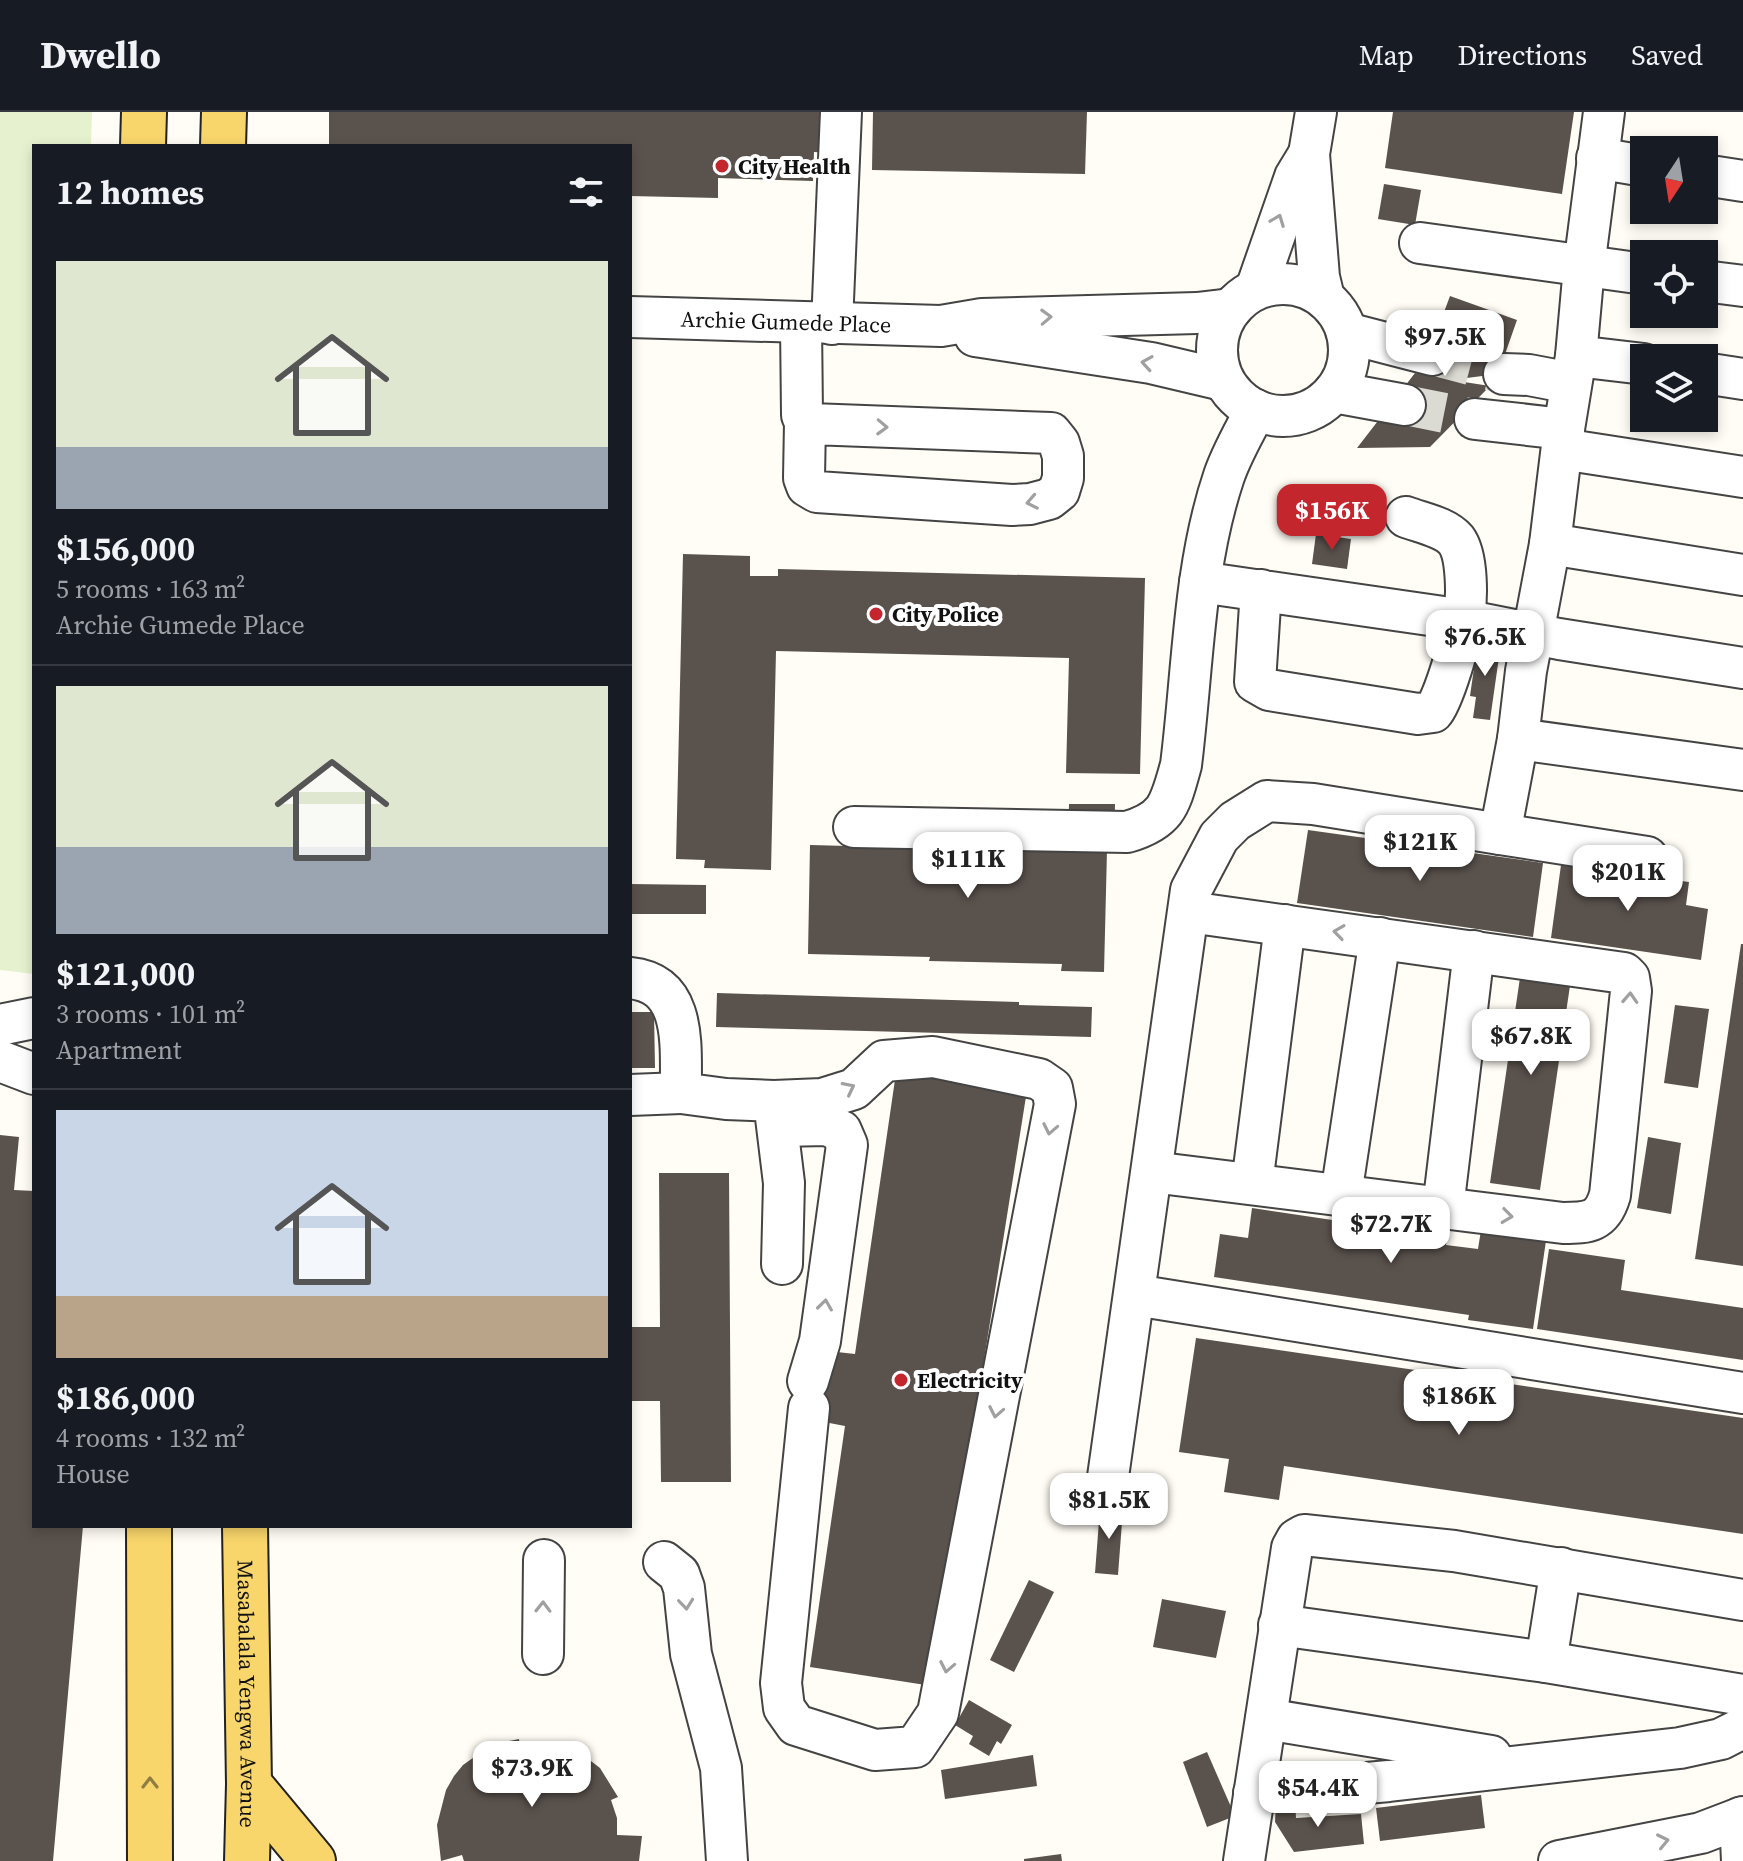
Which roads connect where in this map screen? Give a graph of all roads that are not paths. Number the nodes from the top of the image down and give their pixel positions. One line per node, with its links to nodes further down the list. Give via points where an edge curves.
1 (144, 112): 6 (main road)
2 (224, 112): 7 (main road)
3 (841, 112): 21 (street)
4 (1316, 112): 8 (street)
5 (1604, 112): 9 (street)
6 (143, 144)
7 (223, 144)
8 (1309, 154): 18 (street); 19 (street, one-way to 8)
9 (1597, 158): 10 (street); 14 (street)
10 (1630, 164)
11 (1718, 177): 12 (street)
12 (1743, 181)
13 (1420, 243): 14 (street)
14 (1584, 267): 15 (street); 26 (street)
15 (1630, 272)
16 (1718, 283): 17 (street)
17 (1743, 286)
18 (1324, 298): 19 (street, via 1291,284 1273,284); 23 (street, via 1339,313)
19 (1243, 299): 22 (street, Archie Gumede Place, one-way to 19, via 982,319 1197,313); 30 (street, via 1221,325 1216,343)
20 (632, 317): 21 (street, Archie Gumede Place)
21 (816, 323): 22 (street, Archie Gumede Place); 35 (street)
22 (941, 326): 30 (street, Archie Gumede Place, one-way to 22, via 1151,363 992,340)
23 (1347, 333): 24 (street); 31 (street, via 1345,374)
24 (1432, 355)
25 (1630, 365): 26 (street)
26 (1573, 370): 27 (street); 36 (street)
27 (1504, 374)
28 (1718, 375): 29 (street)
29 (1743, 379)
30 (1223, 380): 33 (street)
31 (1334, 392): 32 (street); 33 (street, via 1322,404 1289,416)
32 (1405, 405)
33 (1256, 410): 41 (street, via 1224,476)
34 (1475, 419): 36 (street)
35 (805, 422): 35 (street, one-way to 35, via 1051,433 1063,456 1063,478 1049,499 1012,505 817,492 804,478)
36 (1563, 439): 37 (street); 39 (street)
37 (1743, 477)
38 (1406, 517): 43 (street, via 1443,530 1458,542 1464,564)
39 (1550, 544): 40 (street); 44 (street)
40 (1743, 575)
41 (1200, 582): 42 (street); 48 (street, via 1181,765 1174,792 1151,825 1127,832)
42 (1261, 590): 43 (street); 43 (street, via 1255,682 1259,687 1418,714 1437,708)
43 (1464, 620): 44 (street)
44 (1535, 633): 45 (street); 46 (street)
45 (1743, 668)
46 (1518, 739): 47 (street); 49 (street)
47 (1743, 770)
48 (854, 827)
49 (1500, 834): 50 (street); 51 (street, via 1267,801 1219,837 1191,890)
50 (1647, 857)
51 (1189, 912): 52 (street); 63 (street)
52 (1285, 925): 53 (street, one-way to 52); 64 (street)
53 (1380, 938): 54 (street); 65 (street)
54 (1474, 951): 66 (street); 66 (street, one-way to 54, via 1587,1223 1606,1209 1610,1195 1629,978 1617,971)
55 (632, 978): 60 (street, via 661,989 675,1009)
56 (32, 1018): 57 (street)
57 (0, 1025)
58 (0, 1061): 59 (street)
59 (32, 1073)
60 (681, 1093): 61 (street); 62 (street)
61 (632, 1095)
62 (776, 1113): 62 (street, one-way to 62, via 854,1089 884,1061 933,1057 1039,1079 1052,1088 1055,1104 938,1713 915,1747 875,1750 796,1725 784,1708 781,1683 808,1394 847,1145 841,1131); 67 (street, via 784,1183)
63 (1152, 1172): 64 (street); 68 (street)
64 (1252, 1184): 65 (street)
65 (1341, 1195): 66 (street)
66 (1443, 1208)
67 (782, 1264)
68 (1135, 1295): 69 (street); 70 (street)
69 (1743, 1393)
70 (1106, 1491)
71 (149, 1528): 87 (main road, one-way to 71)
72 (245, 1528): 84 (main road, Masabalala Yengwa Avenue)
73 (544, 1560): 78 (street, one-way to 73)
74 (664, 1562): 90 (street, one-way to 90, via 679,1574 684,1588 691,1654 721,1768)
75 (1561, 1568): 76 (street); 77 (street, via 1304,1535 1292,1548); 79 (street)
76 (1743, 1600)
77 (1279, 1625): 79 (street); 81 (street)
78 (543, 1654)
79 (1546, 1662): 80 (street)
80 (1743, 1695)
81 (1266, 1719): 83 (street); 85 (street)
82 (1743, 1728): 83 (street, via 1680,1748)
83 (1540, 1764): 85 (street)
84 (249, 1784): 88 (main road, Masabalala Yengwa Avenue); 89 (main road)
85 (1254, 1793): 91 (street)
86 (1742, 1818): 92 (street, one-way to 86, via 1701,1833); 93 (street)
87 (150, 1861)
88 (247, 1861)
89 (313, 1861)
90 (727, 1861)
91 (1244, 1861)
92 (1559, 1861)
93 (1742, 1861)

